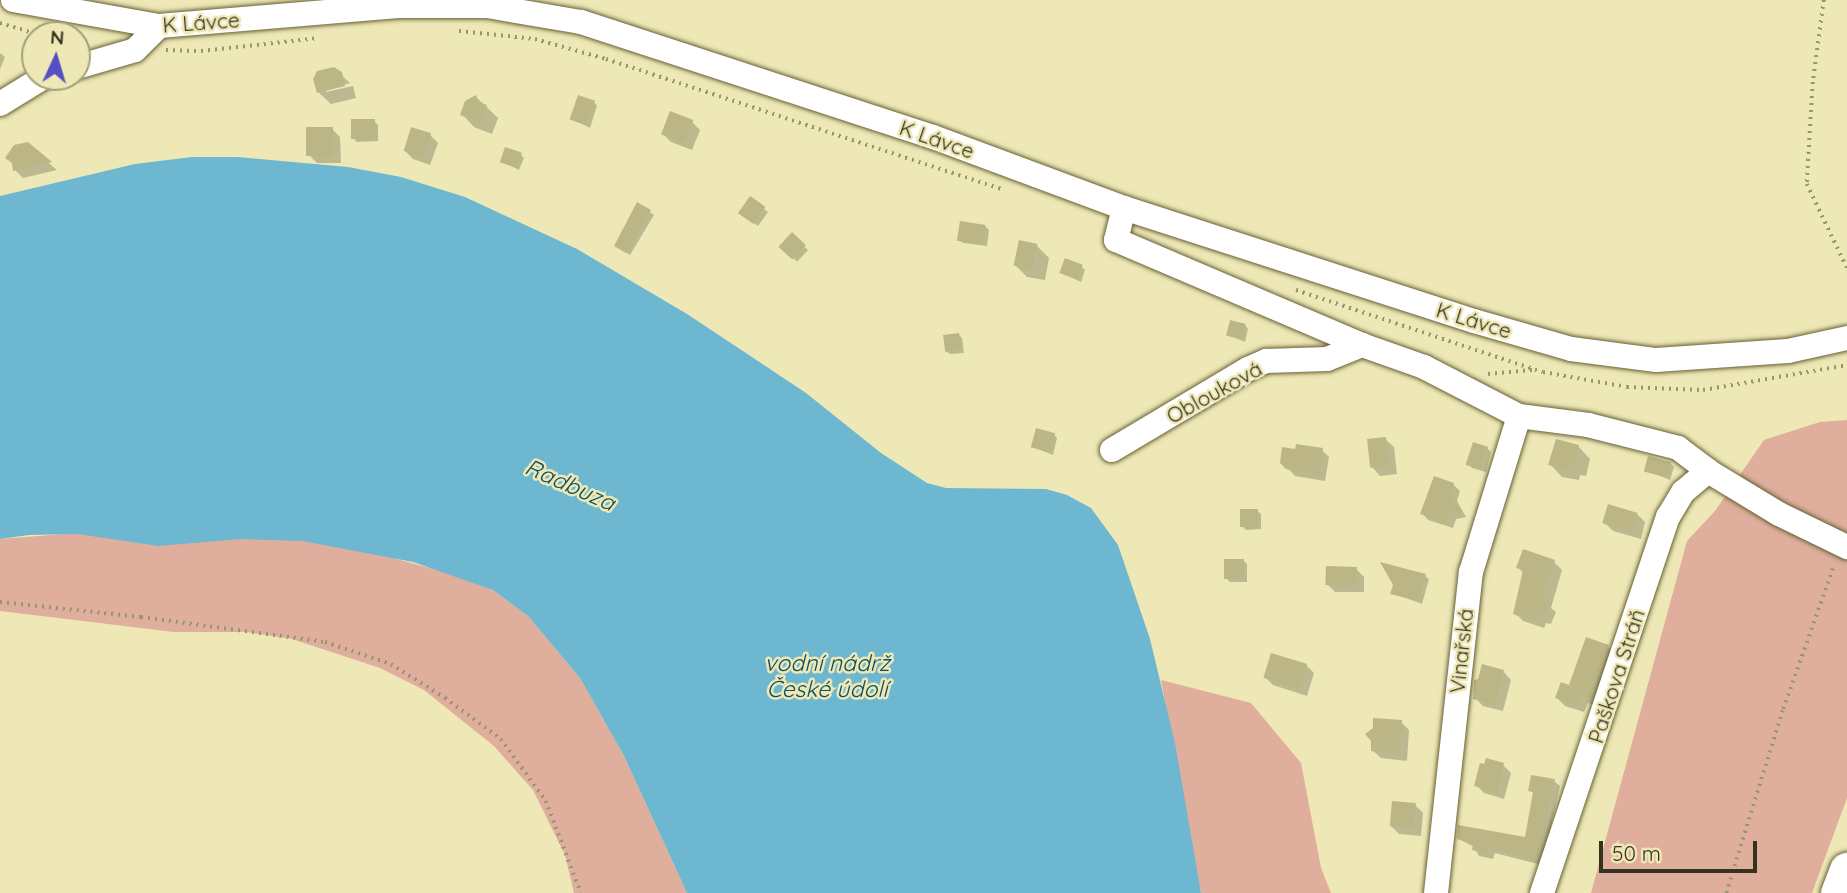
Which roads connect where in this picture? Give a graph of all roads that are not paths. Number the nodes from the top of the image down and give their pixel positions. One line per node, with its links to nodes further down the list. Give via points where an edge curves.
1 (13, 0): 2 (street, K Lávce)
2 (159, 26): 3 (street, via 135,50); 6 (street, K Lávce, via 398,6 487,6 581,22 933,137)
3 (91, 63)
4 (21, 91): 5 (street)
5 (0, 104)
6 (1124, 208): 7 (street, K Lávce, via 1572,349 1656,360 1788,351); 8 (street, via 1116,240)
7 (1847, 338)
8 (1362, 345): 9 (street, via 1424,367); 10 (street, Oblouková, via 1327,359 1266,361)
9 (1519, 416): 11 (street, via 1588,425 1678,448); 14 (street, Vinařská, via 1471,572)
10 (1112, 450)
11 (1708, 471): 12 (street); 15 (street, Paškova Stráň, via 1683,492 1664,526)
12 (1844, 547)
13 (1847, 870): 16 (main road)
14 (1436, 893)
15 (1542, 893)
16 (1838, 893)

